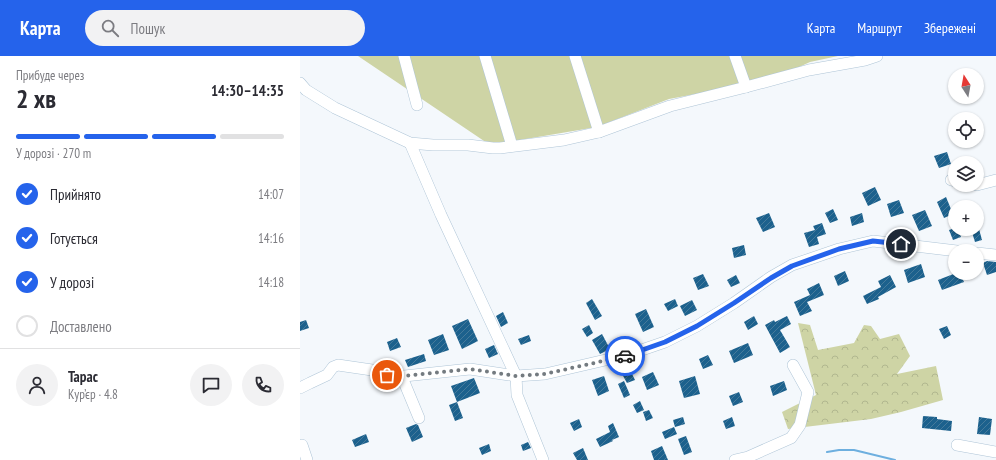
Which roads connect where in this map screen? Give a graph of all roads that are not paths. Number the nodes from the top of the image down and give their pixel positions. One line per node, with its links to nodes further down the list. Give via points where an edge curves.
1 (404, 56): 8 (street)
2 (485, 56): 11 (street)
3 (575, 56): 9 (street)
4 (734, 56): 7 (street)
5 (877, 56): 7 (street, via 809,70)
6 (300, 83): 10 (street, via 306,90 335,108)
7 (746, 87): 9 (street, via 670,106)
8 (417, 105)
9 (599, 132): 11 (street, via 564,140)
10 (410, 143): 11 (street, via 493,148); 18 (street)
11 (512, 146)
12 (996, 180): 13 (street)
13 (984, 183)
14 (948, 250): 18 (street, via 873,241 839,249 792,266 665,342 627,356 545,374)
15 (984, 254): 16 (street)
16 (996, 256)
17 (794, 365): 27 (street, via 808,392 800,424 791,438)
18 (516, 376): 19 (street, via 470,369); 26 (street, via 517,395)
19 (402, 377): 20 (street, via 338,365 327,375); 21 (street)
20 (300, 388)
21 (419, 418)
22 (302, 445): 25 (street)
23 (957, 445): 24 (street)
24 (996, 452)
25 (307, 460)
26 (542, 460)
27 (735, 460)

